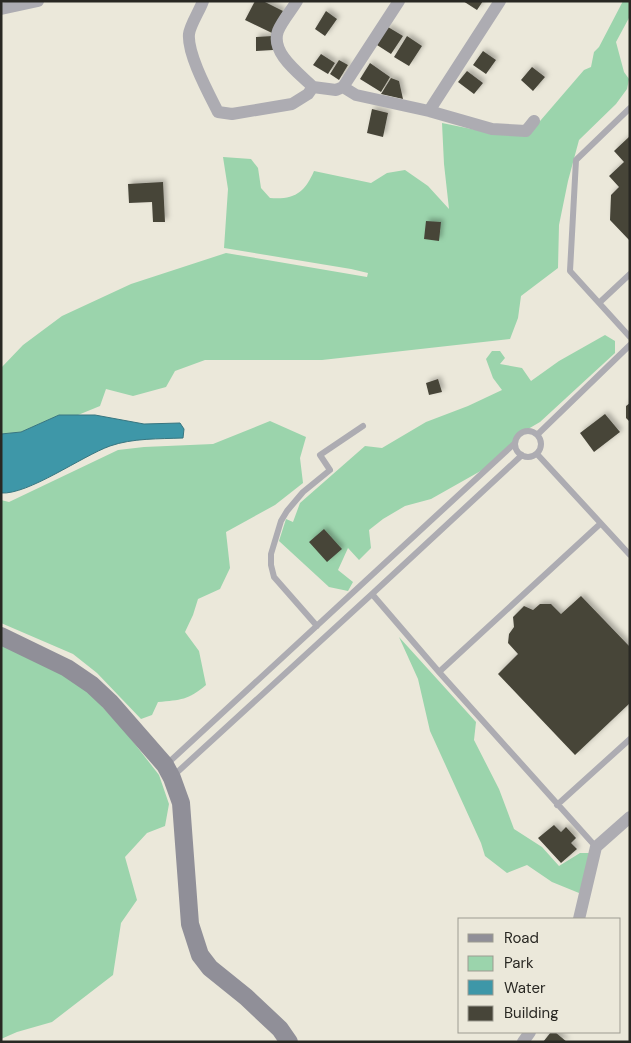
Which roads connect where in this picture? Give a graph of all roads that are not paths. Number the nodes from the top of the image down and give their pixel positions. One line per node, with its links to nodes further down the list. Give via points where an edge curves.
1 (38, 1): 6 (street)
2 (203, 1): 7 (street, via 189,34 200,75 218,112 232,114 292,104)
3 (297, 1): 7 (street, via 278,32 277,41 280,52)
4 (400, 1): 8 (street)
5 (500, 1): 10 (street)
6 (1, 9)
7 (313, 87): 8 (street, via 336,90)
8 (343, 87): 10 (street, via 356,95)
9 (630, 108): 13 (lane, via 576,160 570,271)
10 (429, 111): 11 (street, via 492,128 526,131)
11 (534, 121)
12 (630, 274): 13 (lane)
13 (599, 303): 14 (lane)
14 (630, 337)
15 (630, 345): 17 (lane)
16 (363, 426): 24 (lane, via 320,455 330,470 294,500 281,521 271,554 274,577)
17 (538, 434): 18 (lane, via 528,430 519,434); 19 (lane, via 541,444)
18 (515, 443): 20 (lane); 24 (lane)
19 (537, 454): 20 (lane); 21 (lane)
20 (522, 455): 23 (lane)
21 (600, 524): 22 (lane); 26 (lane)
22 (630, 555)
23 (372, 594): 26 (lane); 28 (lane)
24 (317, 626): 28 (lane)
25 (1, 636): 28 (street, via 68,668 92,685)
26 (439, 672): 29 (lane)
27 (630, 740): 29 (lane)
28 (169, 771): 33 (street, via 181,803 190,924 200,955 210,968 280,1029)
29 (558, 805): 31 (lane)
30 (630, 817): 31 (street)
31 (596, 847): 32 (street)
32 (580, 918)
33 (289, 1042)

